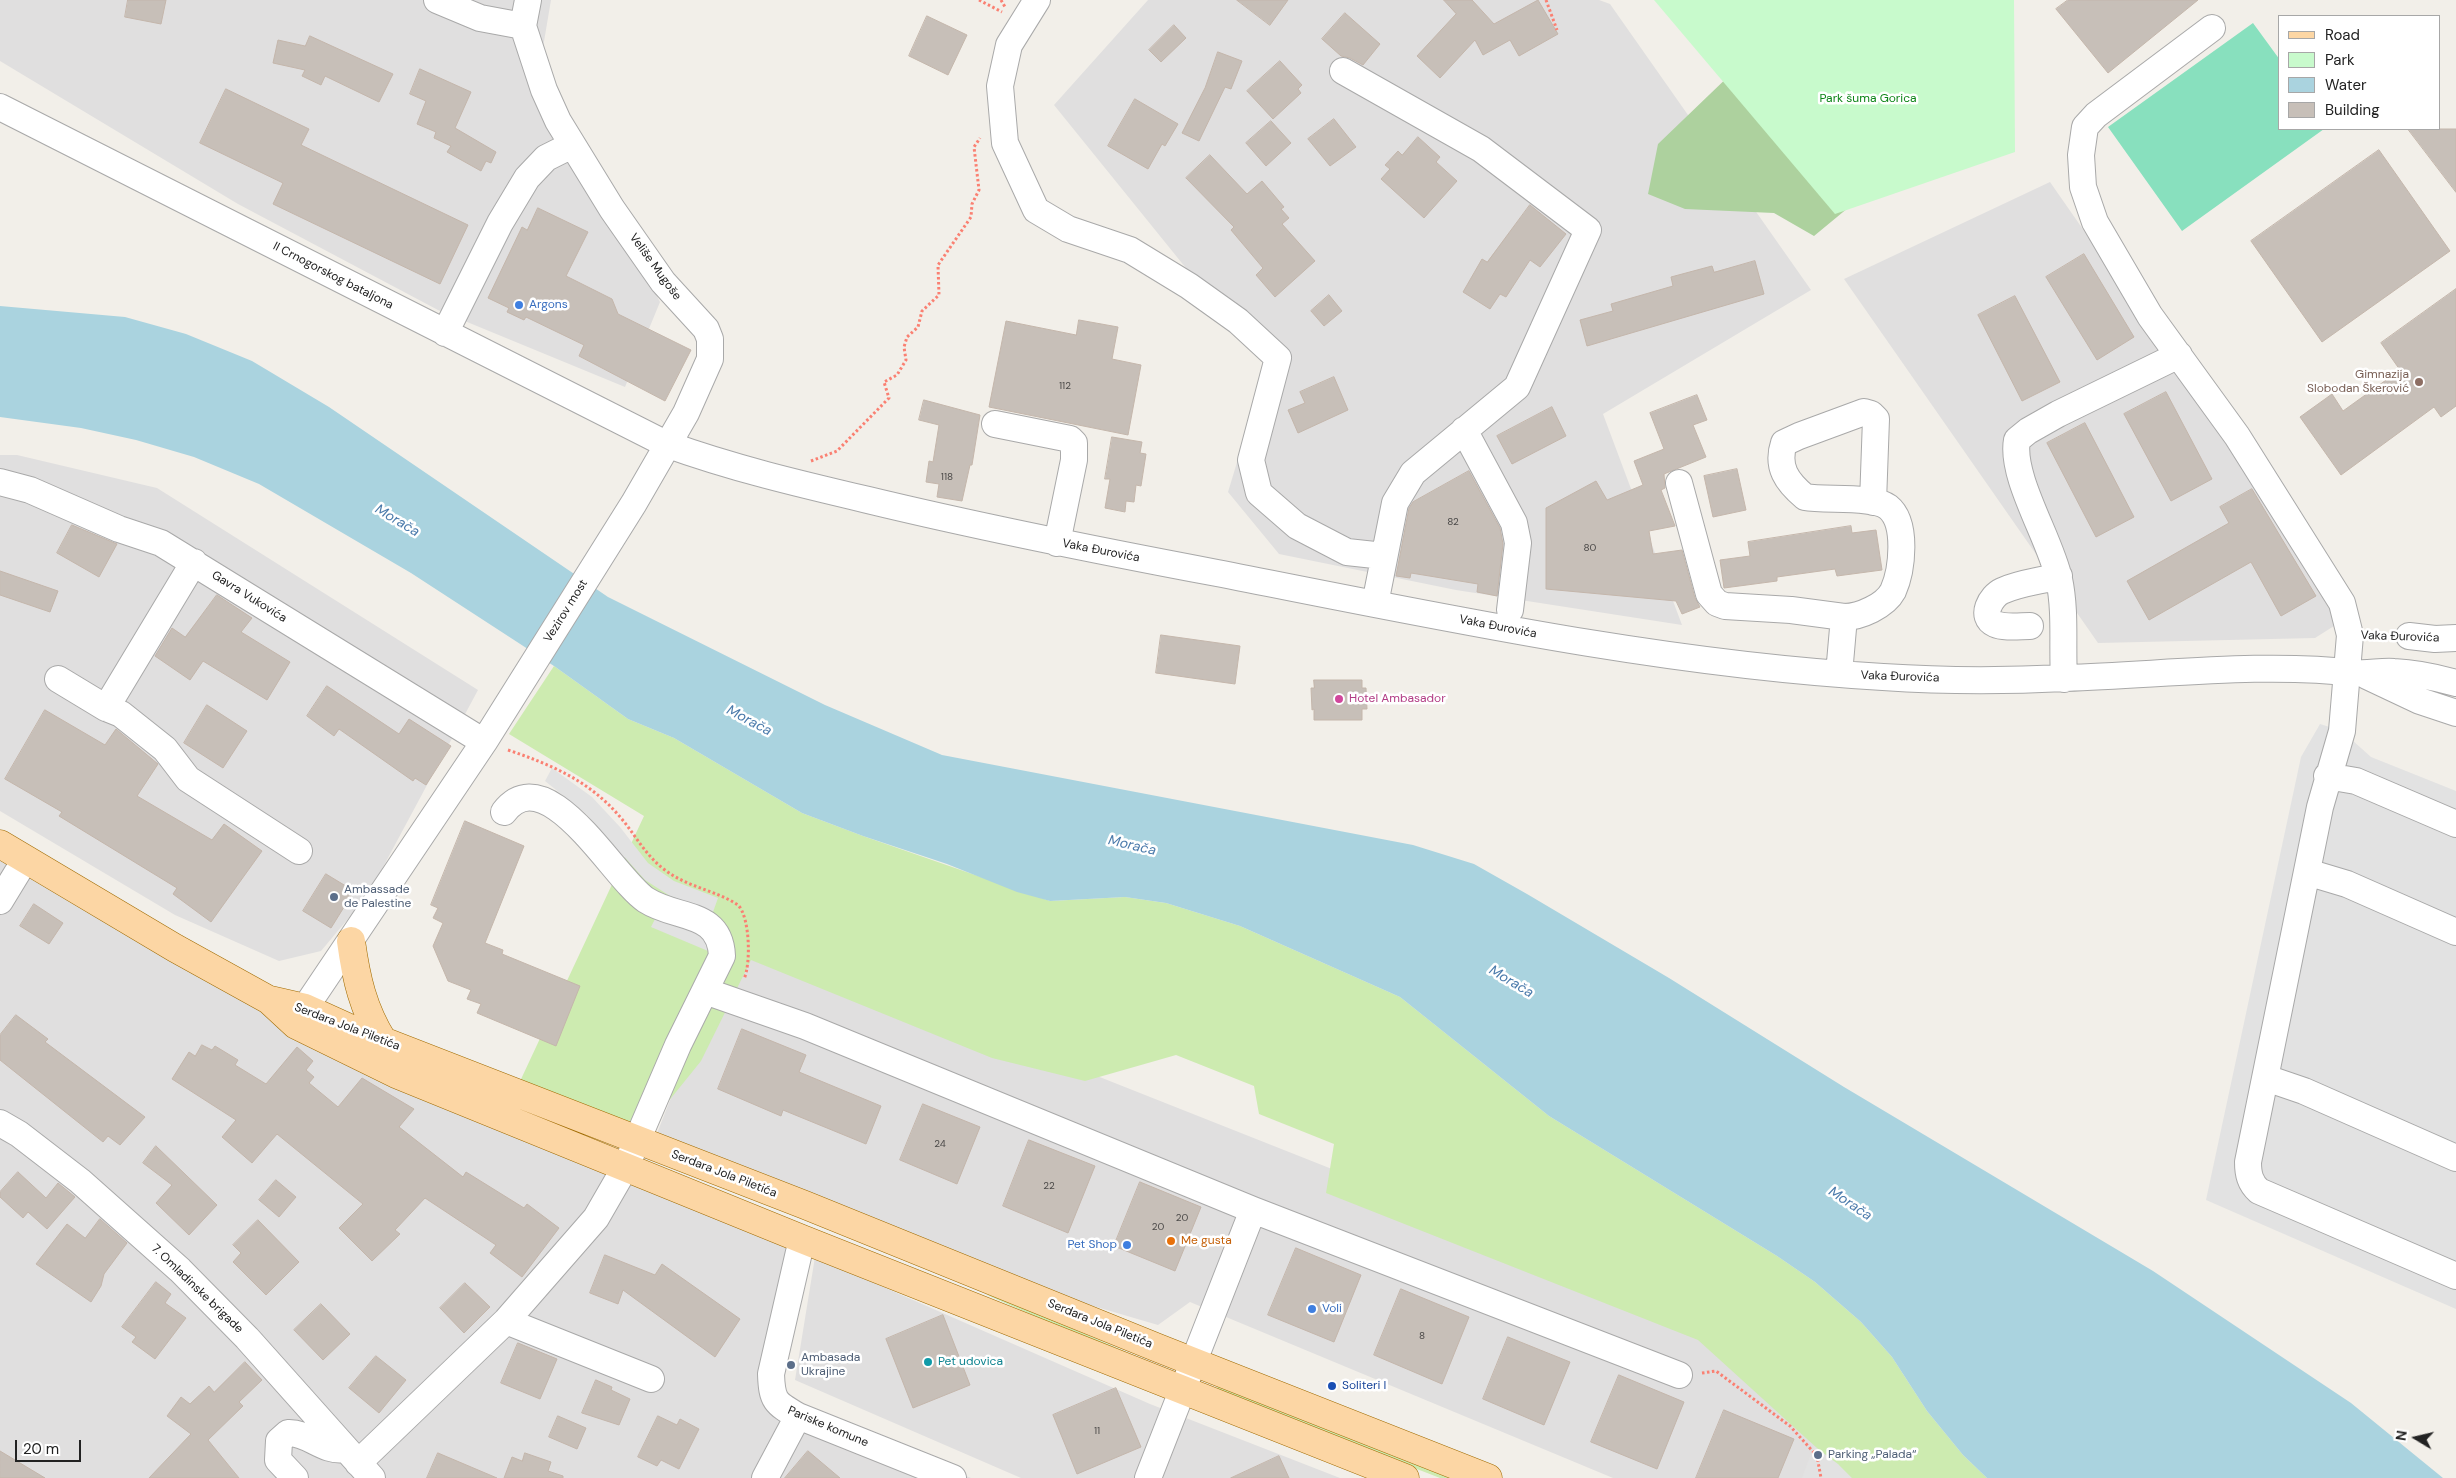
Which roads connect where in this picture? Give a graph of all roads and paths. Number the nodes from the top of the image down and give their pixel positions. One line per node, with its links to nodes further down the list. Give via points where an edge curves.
1 (437, 0): 5 (street, via 480,18)
2 (528, 0): 5 (street)
3 (1037, 0): 9 (street, via 1009,45 1000,86)
4 (1546, 0): 7 (path)
5 (523, 26): 11 (street, Veliše Mugoše, via 544,90)
6 (2212, 28): 13 (street, via 2096,115 2085,127 2082,155 2083,187 2095,222 2150,316)
7 (1557, 30)
8 (1343, 71): 15 (street, via 1481,149 1588,230 1516,387)
9 (1001, 106): 17 (path, via 974,148 978,190 970,217 938,264 939,295 922,311 918,327 907,336 904,347 906,360 897,375 884,382 888,398 837,451); 23 (street, via 1005,143 1036,210 1068,229 1130,250 1189,286 1238,321 1278,358 1251,460 1259,493 1297,526 1347,552)
10 (0, 107): 12 (street, II Crnogorskog bataljona)
11 (572, 145): 12 (street, via 546,158 527,178 500,223); 16 (street, Veliše Mugoše, via 663,282 706,329 710,339 710,359 706,370 686,413)
12 (445, 333): 16 (street, II Crnogorskog bataljona)
13 (2178, 355): 25 (street, via 2058,414 2017,440 2016,461); 30 (street, via 2237,436 2342,603)
14 (995, 424): 22 (street, via 1070,439 1074,443 1074,460)
15 (1464, 430): 23 (street, via 1413,473 1395,503); 27 (street, via 1514,523 1518,543)
16 (666, 444): 20 (street, Veliše Mugoše); 22 (street, Vaka Đurovića, via 774,478)
17 (807, 463)
18 (0, 482): 24 (street, Gavra Vukovića, via 30,490 119,529 161,543)
19 (1680, 483): 28 (street, via 1709,594 1717,603)
20 (639, 494): 40 (street, Vezirov most)
21 (1873, 502): 28 (street, via 1888,507 1900,530 1897,576 1892,592 1883,602 1859,614)
22 (1057, 543): 26 (street, Vaka Đurovića)
23 (1384, 556): 26 (street)
24 (194, 562): 38 (street); 40 (street, Gavra Vukovića)
25 (2059, 576): 29 (street, via 2001,591 1990,599 1987,612 1990,621 1996,625); 35 (street, via 2064,609)
26 (1375, 604): 34 (street, Vaka Đurovića, via 1694,659)
27 (1510, 610)
28 (1844, 617): 34 (street)
29 (2030, 626)
30 (2350, 635): 31 (path, Vaka Đurovića); 33 (street, Vaka Đurovića)
31 (2409, 636): 32 (street, Vaka Đurovića)
32 (2456, 638)
33 (2354, 672): 35 (street, Vaka Đurovića, via 2252,668); 37 (street, Vaka Đurovića, via 2428,675); 39 (street, Vaka Đurovića); 41 (street, via 2341,737)
34 (1839, 674): 35 (street, Vaka Đurovića)
35 (2064, 678)
36 (58, 679): 38 (street)
37 (2456, 683)
38 (106, 708): 45 (street, via 121,714 165,749 188,779)
39 (2456, 713)
40 (488, 734): 50 (street, Vezirov most); 52 (path, via 582,782 621,818 635,839 665,870 694,886 730,899 742,909 748,971)
41 (2328, 776): 43 (street, via 2356,781); 47 (street)
42 (504, 812): 51 (street, via 513,803 528,797 550,802 578,826 639,895 668,911 702,920 713,928 721,943 722,956)
43 (2456, 824)
44 (0, 844): 46 (main road, Serdara Jola Piletića)
45 (300, 850)
46 (25, 860): 48 (street); 53 (main road, Serdara Jola Piletića)
47 (2307, 872): 49 (street, via 2346,884); 55 (street)
48 (0, 901)
49 (2456, 932)
50 (351, 941): 53 (street, Vezirov most); 54 (main road, via 360,996)
51 (705, 991): 52 (street); 57 (street)
52 (734, 1000): 60 (street, via 805,1026)
53 (300, 1016): 54 (main road, Serdara Jola Piletića, via 347,1027); 59 (main road, Serdara Jola Piletića, via 396,1074)
54 (383, 1041): 57 (main road, Serdara Jola Piletića)
55 (2266, 1078): 58 (street, via 2304,1091); 62 (street, via 2248,1162 2254,1186)
56 (0, 1123): 69 (street, 7. Omladinske brigade, via 80,1181 180,1270 247,1338)
57 (636, 1139): 59 (street); 64 (main road, Serdara Jola Piletića)
58 (2456, 1158)
59 (626, 1166): 61 (main road, Serdara Jola Piletića); 63 (street, via 596,1218)
60 (1253, 1210): 64 (street); 65 (street)
61 (802, 1239): 67 (main road, Serdara Jola Piletića); 68 (street, Pariske komune, via 771,1374 772,1393 777,1404)
62 (2456, 1276)
63 (506, 1320): 66 (street); 69 (street)
64 (1194, 1362): 67 (street); 75 (main road, Serdara Jola Piletića)
65 (1679, 1375): 76 (path, via 1716,1372 1790,1426 1818,1456)
66 (651, 1379)
67 (1183, 1389): 73 (street); 74 (main road, Serdara Jola Piletića)
68 (798, 1416): 71 (street); 72 (street, Pariske komune)
69 (358, 1463): 70 (street, via 297,1432 288,1433 279,1441 278,1460)
70 (295, 1478)
71 (765, 1478)
72 (953, 1478)
73 (1148, 1478)
74 (1405, 1478)
75 (1488, 1478)
76 (1822, 1478)

